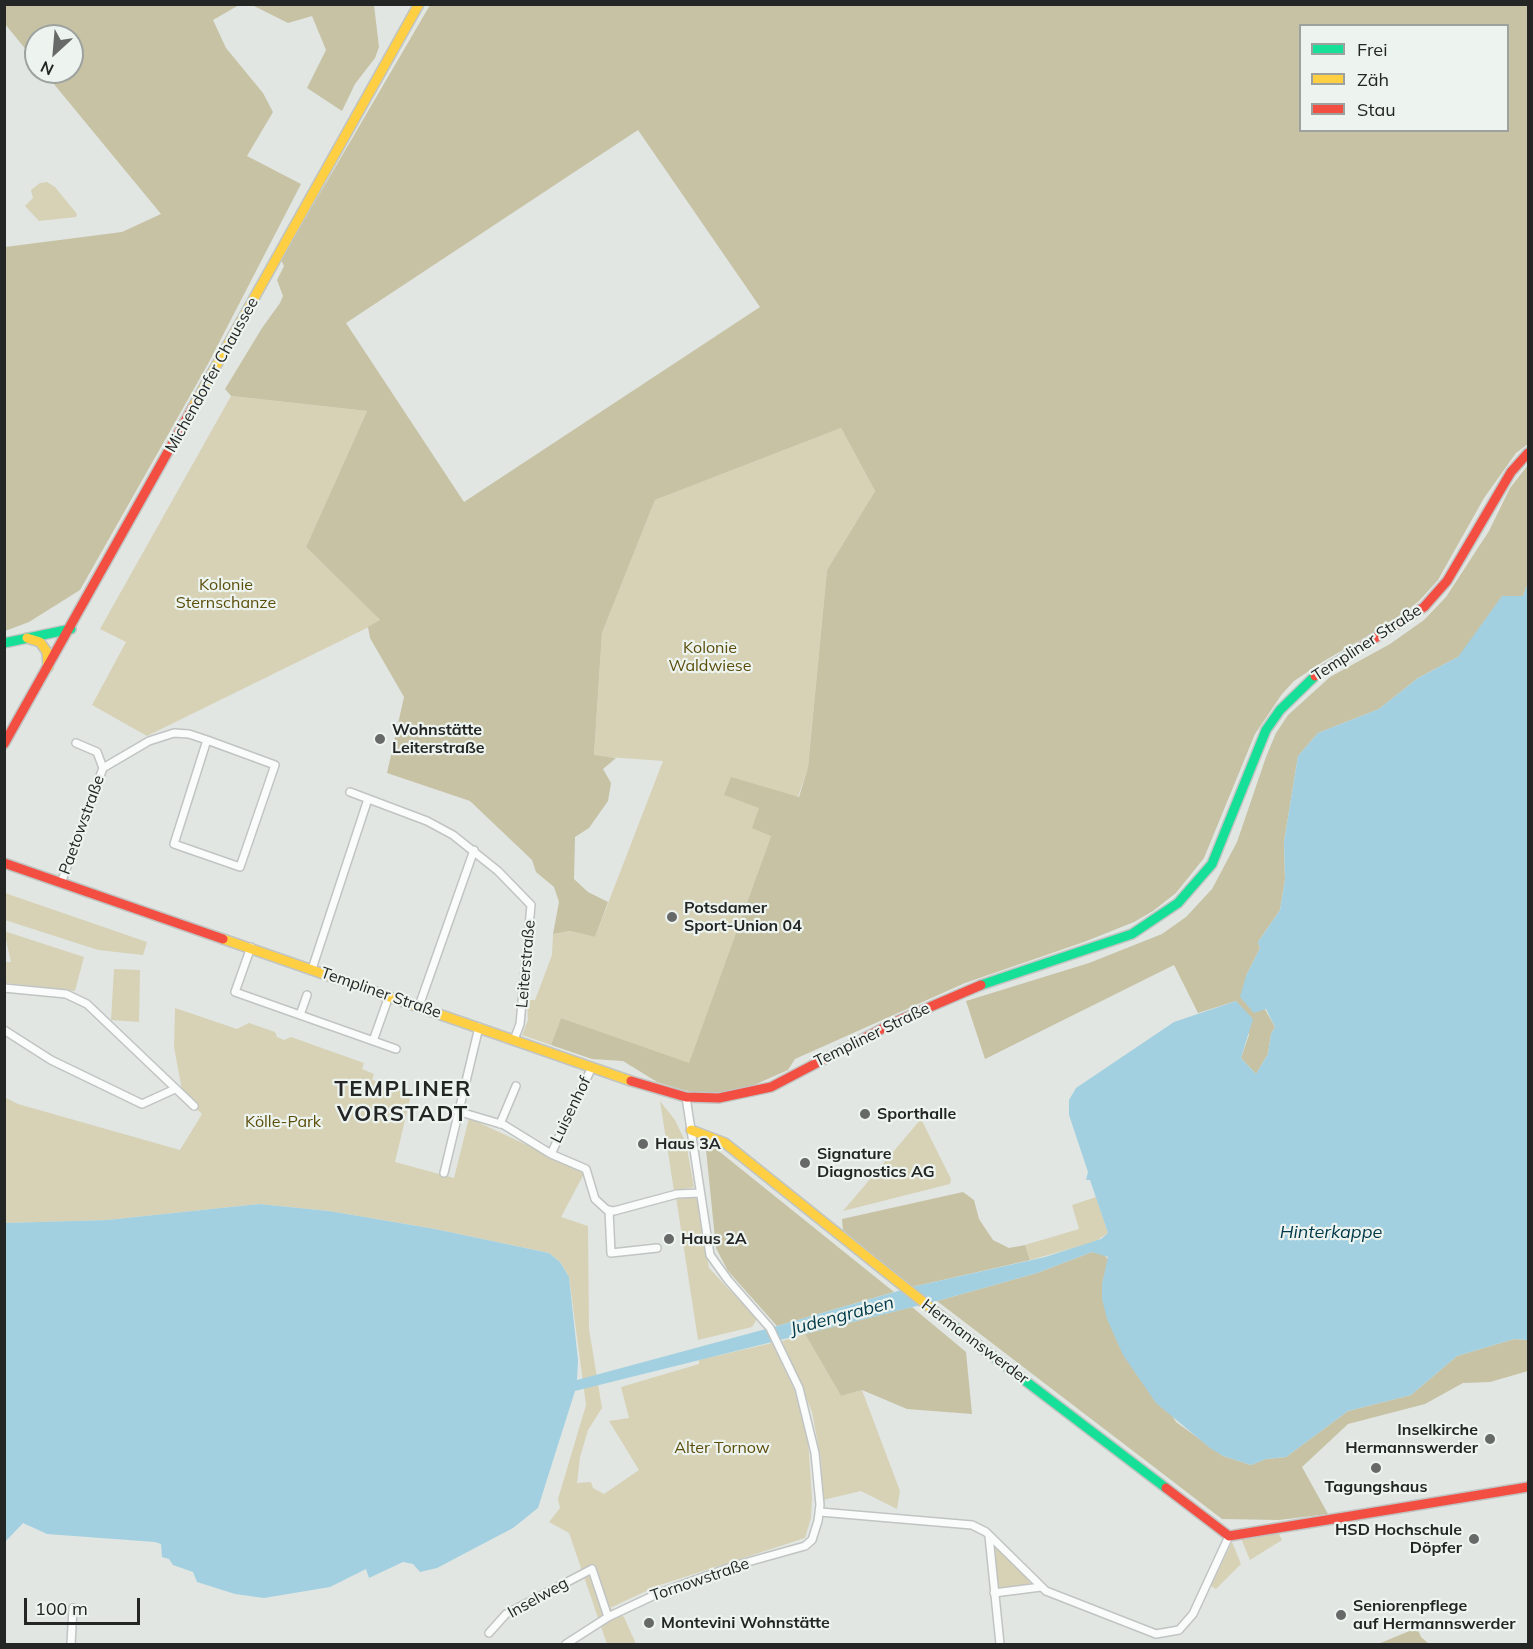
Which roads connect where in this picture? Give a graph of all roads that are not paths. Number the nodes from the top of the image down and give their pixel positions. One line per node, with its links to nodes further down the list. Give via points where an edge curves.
1 (419, 4): 3 (street, Michendorfer Chaussee)
2 (1528, 453): 31 (street, Templiner Straße, via 1511,472 1447,581 1424,607 1308,681 1280,710 1263,738 1212,864 1178,903 1132,934 970,989 895,1022 771,1087 719,1098)
3 (70, 629): 4 (street); 6 (street, Michendorfer Chaussee)
4 (27, 638): 5 (street); 6 (street, via 40,642 47,652)
5 (4, 643)
6 (48, 667): 9 (street, Michendorfer Chaussee)
7 (207, 740): 7 (street, Paetowstraße, via 275,765 240,867 174,844); 10 (street, Paetowstraße, via 189,734 168,734)
8 (76, 743): 10 (street, Paetowstraße, via 97,752)
9 (4, 744)
10 (103, 768): 15 (street, Paetowstraße)
11 (350, 792): 12 (street, Leiterstraße)
12 (368, 799): 13 (street, Leiterstraße, via 427,820); 17 (street)
13 (474, 850): 21 (street); 25 (street, Leiterstraße, via 531,905 520,1024)
14 (4, 863): 15 (street, Templiner Straße)
15 (61, 883): 16 (street, Templiner Straße)
16 (251, 947): 17 (street, Templiner Straße); 22 (street, via 235,992)
17 (312, 969): 20 (street, Templiner Straße)
18 (4, 988): 30 (street, via 66,994 87,1004)
19 (307, 995): 22 (street)
20 (390, 996): 21 (street, Templiner Straße); 26 (street)
21 (419, 1006): 23 (street, Templiner Straße)
22 (300, 1015): 26 (street)
23 (478, 1027): 25 (street, Templiner Straße); 33 (street)
24 (4, 1030): 30 (street, via 51,1060 142,1104)
25 (514, 1040): 28 (street, Templiner Straße)
26 (373, 1041): 27 (street)
27 (396, 1049)
28 (592, 1067): 31 (street, Templiner Straße); 36 (street, Luisenhof)
29 (516, 1086): 34 (street)
30 (175, 1089): 32 (street)
31 (686, 1097): 35 (street)
32 (194, 1106)
33 (458, 1111): 34 (street, Luisenhof); 37 (street)
34 (500, 1124): 36 (street, Luisenhof)
35 (691, 1130): 38 (street); 44 (street, Hermannswerder, via 725,1143 924,1304)
36 (551, 1154): 39 (street, Luisenhof, via 586,1169 594,1199)
37 (444, 1173)
38 (700, 1192): 39 (street); 42 (street, via 710,1255 770,1328 799,1388 811,1430)
39 (609, 1210): 40 (street, via 611,1253)
40 (657, 1248)
41 (1528, 1487): 44 (street)
42 (820, 1512): 43 (street, via 972,1525); 48 (street, Tornowstraße, via 812,1540 805,1546 668,1589)
43 (989, 1536): 45 (street); 46 (street)
44 (1229, 1536): 45 (street, via 1193,1614 1172,1633 1149,1632)
45 (1041, 1587): 46 (street)
46 (994, 1593): 52 (street)
47 (73, 1608): 50 (street)
48 (608, 1617): 49 (street, Inselweg, via 592,1569 506,1614); 51 (street, Tornowstraße)
49 (489, 1633)
50 (71, 1644)
51 (566, 1644)
52 (1000, 1644)

